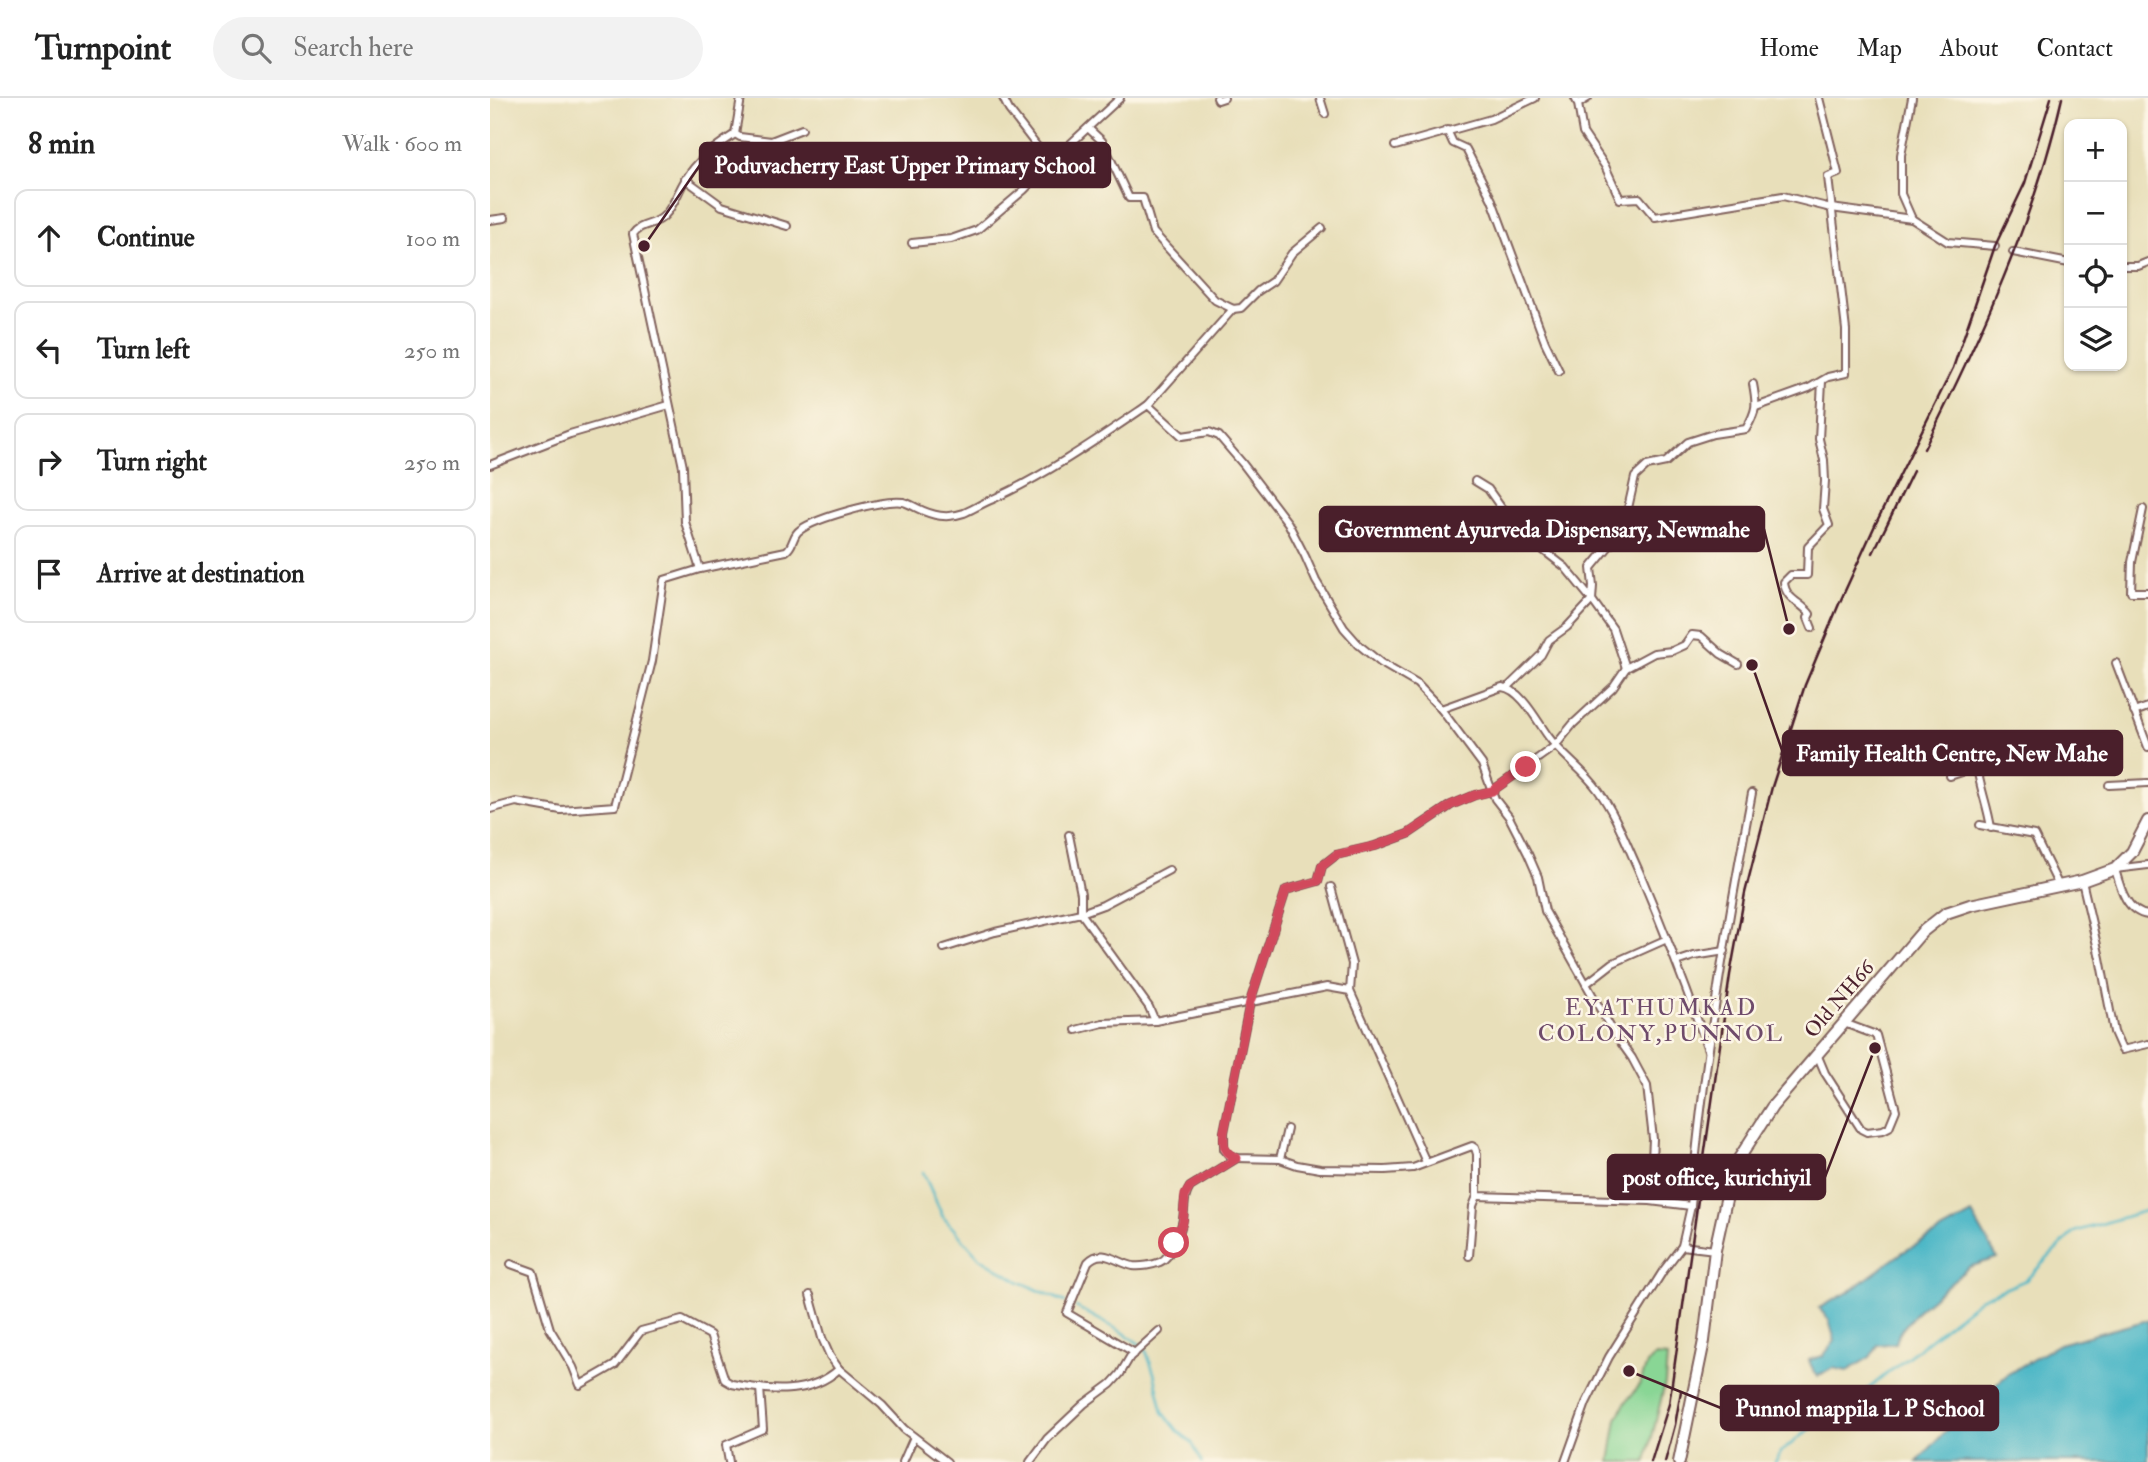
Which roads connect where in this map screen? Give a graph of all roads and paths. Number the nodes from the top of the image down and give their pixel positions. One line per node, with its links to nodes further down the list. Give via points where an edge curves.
1 (741, 98): 16 (street)
2 (1003, 98): 18 (street, via 1046,158)
3 (1120, 98): 13 (street)
4 (1217, 98): 5 (street)
5 (1224, 98)
6 (1320, 98): 12 (street)
7 (1535, 98): 15 (street, via 1491,119)
8 (1588, 98): 11 (street)
9 (1819, 98): 20 (street, via 1838,173 1828,177)
10 (1912, 98): 22 (street, via 1901,155 1902,194)
11 (1577, 101): 20 (street, via 1583,133 1620,199 1639,198 1656,217 1783,196)
12 (1325, 114)
13 (1088, 128): 18 (street); 32 (street, via 1102,141 1129,198 1143,198 1153,232 1167,250 1214,299)
14 (802, 129): 16 (street, via 771,141)
15 (1447, 130): 17 (street); 33 (street, via 1453,143 1466,149 1492,200)
16 (735, 134): 19 (street, via 709,150)
17 (1395, 146)
18 (1054, 159): 26 (street, via 977,230 951,239)
19 (685, 179): 24 (street, via 722,206); 36 (street, via 666,215 633,234)
20 (1831, 208): 22 (street); 34 (street, via 1847,362 1846,373)
21 (505, 218): 23 (street)
22 (1912, 219): 27 (street, via 1948,242)
23 (490, 220)
24 (787, 226)
25 (1322, 228): 32 (street, via 1292,253 1273,281 1241,308)
26 (912, 243)
27 (1995, 246)
28 (2013, 252): 29 (street)
29 (2064, 262)
30 (2148, 262): 31 (street)
31 (2127, 266)
32 (1233, 309): 37 (street)
33 (1559, 371)
34 (1822, 381): 38 (street); 45 (street, via 1819,439 1824,460 1823,509 1829,525 1808,547 1807,575 1791,575 1784,582 1788,595 1810,614)
35 (1753, 384): 38 (street)
36 (669, 405): 39 (street, via 570,434); 42 (street, via 683,467 685,522)
37 (1149, 405): 42 (street, via 1026,484 962,514 944,517 904,502 885,503 802,528 786,551); 51 (street, via 1182,436 1209,432 1219,436 1288,523 1344,628 1381,663 1417,684)
38 (1756, 407): 44 (street, via 1746,429 1688,442 1666,461 1647,466 1635,477 1619,534 1591,568)
39 (490, 465)
40 (1475, 481): 44 (street, via 1488,489 1534,543 1565,567)
41 (2143, 509): 43 (street, via 2131,592)
42 (700, 569): 60 (street, via 664,580 652,661 615,806 561,810 516,802)
43 (2148, 592)
44 (1592, 600): 48 (street, via 1613,629); 49 (street)
45 (1812, 628)
46 (2116, 663): 52 (street)
47 (1738, 664): 48 (street, via 1701,636 1692,635 1685,645 1654,653)
48 (1626, 668): 53 (street)
49 (1508, 687): 51 (street); 53 (street, via 1529,707)
50 (2148, 707): 52 (street)
51 (1441, 709): 58 (street, via 1482,764)
52 (2134, 712): 54 (street)
53 (1555, 746): 58 (street); 73 (street, via 1598,790 1621,828)
54 (2148, 747)
55 (1950, 776): 63 (street, via 1977,767)
56 (2148, 783): 57 (street)
57 (2109, 785)
58 (1492, 791): 77 (street, via 1528,854 1545,911); 79 (street, via 1451,805 1408,834 1336,855 1322,866 1318,881 1286,890)
59 (1752, 793): 75 (street)
60 (490, 809)
61 (2148, 821): 66 (main road, via 2132,852)
62 (1980, 825): 63 (street)
63 (1991, 828): 69 (street, via 2034,835)
64 (1069, 835): 71 (street)
65 (2148, 865): 66 (street)
66 (2115, 869): 68 (main road, Old NH66); 72 (street, via 2126,900)
67 (1169, 870): 71 (street)
68 (2082, 881): 69 (main road, Old NH66); 83 (street, via 2114,1032 2122,1050)
69 (2059, 886): 81 (main road, Old NH66, via 1946,913 1922,932)
70 (1331, 887): 78 (street, via 1352,964)
71 (1081, 913): 74 (street); 80 (street)
72 (2148, 915)
73 (1667, 939): 76 (street); 77 (street, via 1613,963)
74 (944, 948)
75 (1725, 951): 76 (street); 84 (street)
76 (1676, 962): 84 (street)
77 (1586, 984): 91 (street, via 1647,1086 1653,1139)
78 (1350, 991): 79 (street, via 1327,987); 89 (street)
79 (1250, 1002): 80 (street); 87 (street, via 1224,1132 1224,1149)
80 (1155, 1021): 82 (street, via 1103,1023)
81 (1844, 1023): 85 (main road, Old NH66); 85 (street, via 1876,1035 1896,1110 1889,1127 1861,1129)
82 (1076, 1030)
83 (2148, 1044)
84 (1708, 1050): 92 (street)
85 (1817, 1054): 94 (main road, Old NH66, via 1772,1107 1733,1168)
86 (1287, 1129): 88 (street)
87 (1237, 1158): 88 (street); 99 (street, via 1190,1187 1183,1222 1170,1255 1162,1262 1134,1266 1101,1254 1088,1262 1068,1313)
88 (1280, 1159): 89 (street, via 1348,1170 1413,1168)
89 (1426, 1162): 90 (street, via 1472,1146)
90 (1478, 1196): 91 (street); 95 (street)
91 (1650, 1201): 92 (street)
92 (1691, 1206): 93 (street)
93 (1682, 1246): 94 (street); 107 (street, via 1622,1334 1586,1402)
94 (1715, 1250): 108 (main road, Old NH66, via 1704,1341)
95 (1469, 1256)
96 (511, 1264): 101 (street, via 533,1272 550,1329 580,1385 615,1365 641,1331 682,1320 710,1335 725,1380)
97 (810, 1295): 100 (street, via 822,1338)
98 (1159, 1331): 99 (street)
99 (1137, 1351): 106 (street, via 1111,1384 1047,1439)
100 (839, 1369): 101 (street, via 801,1388); 102 (street)
101 (760, 1388): 103 (street, via 763,1429 726,1444)
102 (914, 1437): 104 (street); 105 (street)
103 (729, 1462)
104 (903, 1462)
105 (947, 1462)
106 (1030, 1462)
107 (1565, 1462)
108 (1679, 1462)

